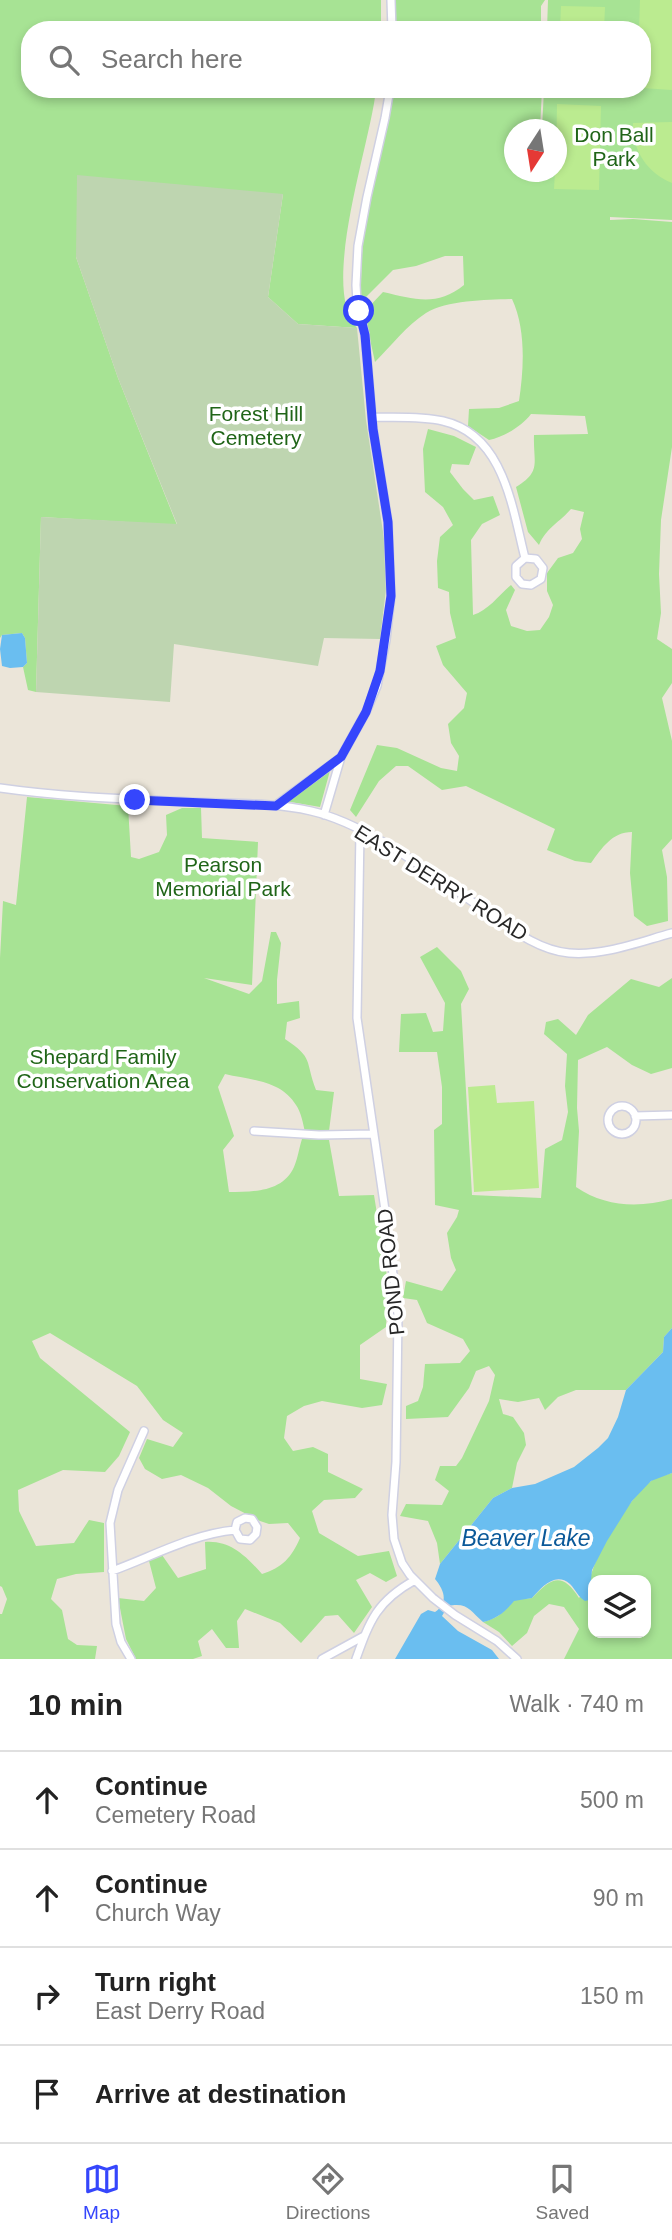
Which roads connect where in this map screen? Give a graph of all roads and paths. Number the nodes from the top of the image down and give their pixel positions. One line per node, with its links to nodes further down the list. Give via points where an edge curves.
1 (391, 0): 2 (street)
2 (391, 21)
3 (388, 98): 4 (street, via 356,266)
4 (372, 417): 5 (street, via 442,421 480,441 497,464); 6 (street, via 388,522 391,596 377,686)
5 (525, 558)
6 (341, 757): 8 (street); 9 (street)
7 (0, 789): 8 (street, EAST DERRY ROAD)
8 (276, 806): 9 (street, EAST DERRY ROAD)
9 (324, 815): 10 (street, EAST DERRY ROAD)
10 (360, 830): 11 (street, EAST DERRY ROAD, via 547,948 568,953 598,951); 15 (street, POND ROAD, via 356,1008)
11 (672, 933)
12 (672, 1115): 13 (street)
13 (635, 1116)
14 (254, 1131): 15 (street)
15 (374, 1134): 19 (street, POND ROAD, via 398,1315 392,1523 402,1563)
16 (145, 1431): 18 (street, via 114,1502 109,1534)
17 (235, 1530): 18 (street, via 177,1545)
18 (111, 1571): 21 (street, via 118,1633)
19 (415, 1580): 20 (street, via 383,1603); 24 (street, POND ROAD)
20 (364, 1636): 22 (street); 23 (street)
21 (131, 1659)
22 (322, 1659)
23 (356, 1659)
24 (517, 1659)

